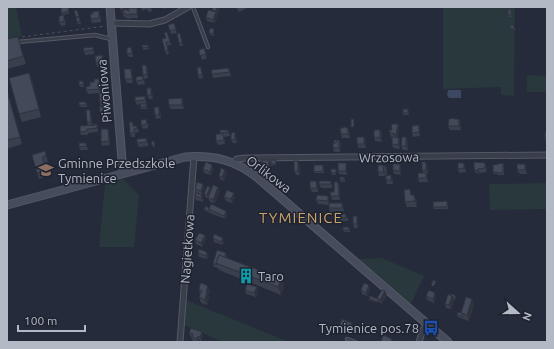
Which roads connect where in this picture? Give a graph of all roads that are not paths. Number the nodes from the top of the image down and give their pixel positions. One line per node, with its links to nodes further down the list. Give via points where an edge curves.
1 (110, 7): 4 (street, Piwoniowa)
2 (188, 7): 4 (street, via 165,20 149,24)
3 (193, 7): 7 (lane)
4 (111, 24): 5 (street, Piwoniowa)
5 (112, 39): 6 (lane, via 95,35); 11 (street, Piwoniowa)
6 (12, 43)
7 (208, 47)
8 (547, 155): 10 (street, Wrzosowa, via 246,158 237,159)
9 (194, 156): 10 (street, Orlikowa, via 220,158); 11 (street, Orlikowa); 15 (street, Nagietkowa)
10 (233, 163): 13 (street, Orlikowa, via 258,178)
11 (123, 173): 12 (street, Orlikowa)
12 (7, 205)
13 (426, 324): 17 (street); 18 (street, Orlikowa)
14 (347, 339): 16 (lane)
15 (180, 342)
16 (355, 342)
17 (419, 342)
18 (448, 342)

